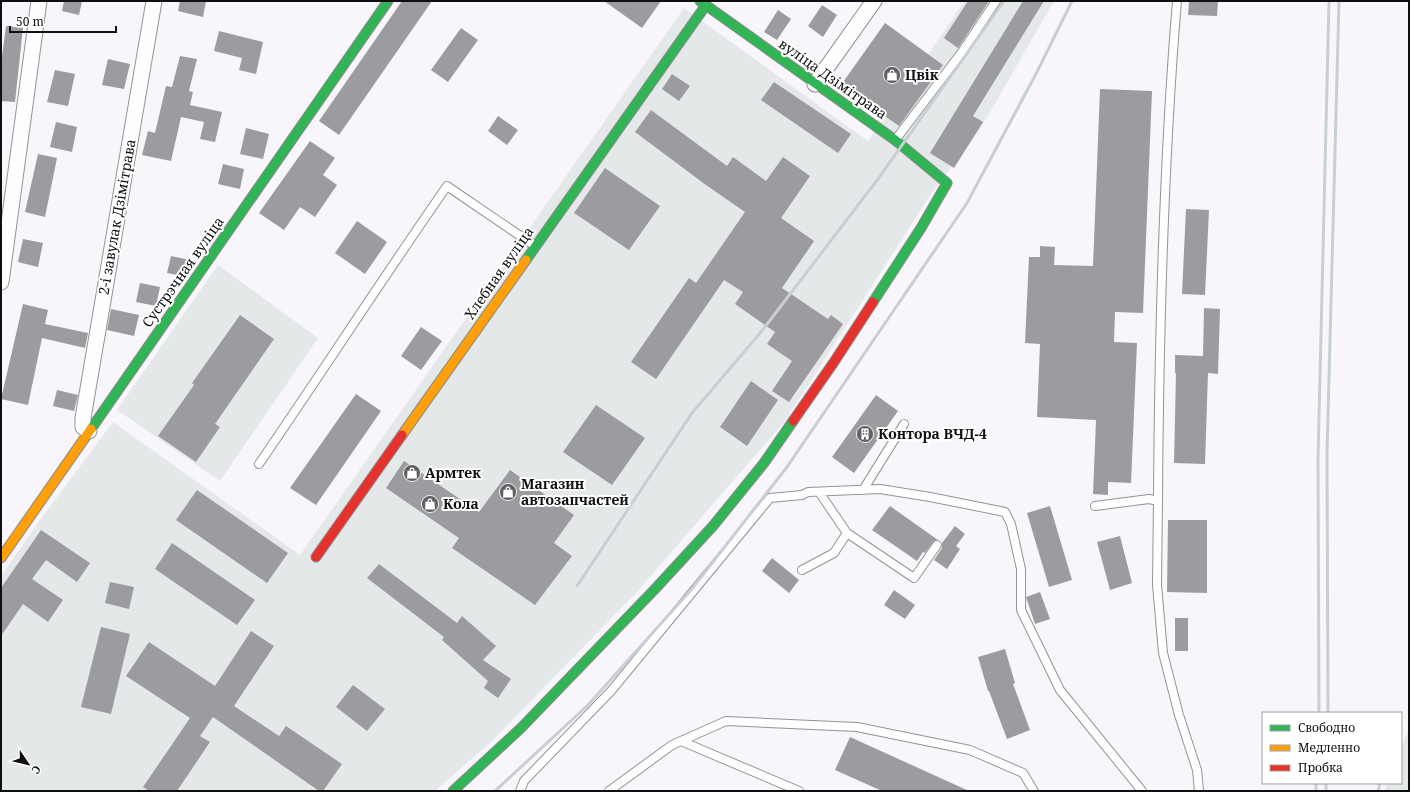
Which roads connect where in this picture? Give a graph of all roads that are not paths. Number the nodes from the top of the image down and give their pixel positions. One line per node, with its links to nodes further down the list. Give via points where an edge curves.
1 (39, 1): 11 (street)
2 (154, 1): 13 (street, 2-і завулак Дзімітрава, via 83,418 84,427)
3 (388, 1): 13 (street, Сустрэчная вуліца)
4 (874, 1): 8 (street)
5 (996, 1): 9 (lane, via 962,52)
6 (1177, 1): 17 (lane, via 1164,230)
7 (703, 3): 8 (street, вуліца Дзімітрава); 10 (street, Хлебная вуліца)
8 (815, 84): 9 (street, вуліца Дзімітрава)
9 (895, 140): 25 (street, вуліца Дзімітрава, via 947,183 921,228 834,362 764,464 714,526 521,728)
10 (535, 246): 14 (lane, via 447,186); 21 (street, Хлебная вуліца)
11 (1, 282)
12 (904, 424): 15 (lane)
13 (89, 431): 22 (street, Сустрэчная вуліца)
14 (259, 464)
15 (863, 490): 16 (lane); 30 (lane, via 880,489 930,496 1005,512 1011,524 1020,569 1021,610 1060,690)
16 (819, 492): 19 (lane); 26 (lane, via 770,498 766,508 652,646 524,781)
17 (1158, 501): 18 (lane, via 1149,499); 31 (lane, via 1157,585 1163,653 1197,770)
18 (1095, 506)
19 (847, 533): 20 (lane, via 914,578); 23 (lane, via 834,553)
20 (937, 545)
21 (316, 556)
22 (1, 558)
23 (802, 570)
24 (682, 741): 27 (lane, via 672,745); 28 (lane); 29 (lane, via 726,721 857,727 970,750 1023,773)
25 (453, 791)
26 (520, 791)
27 (609, 791)
28 (799, 791)
29 (1034, 791)
30 (1142, 791)
31 (1199, 791)

